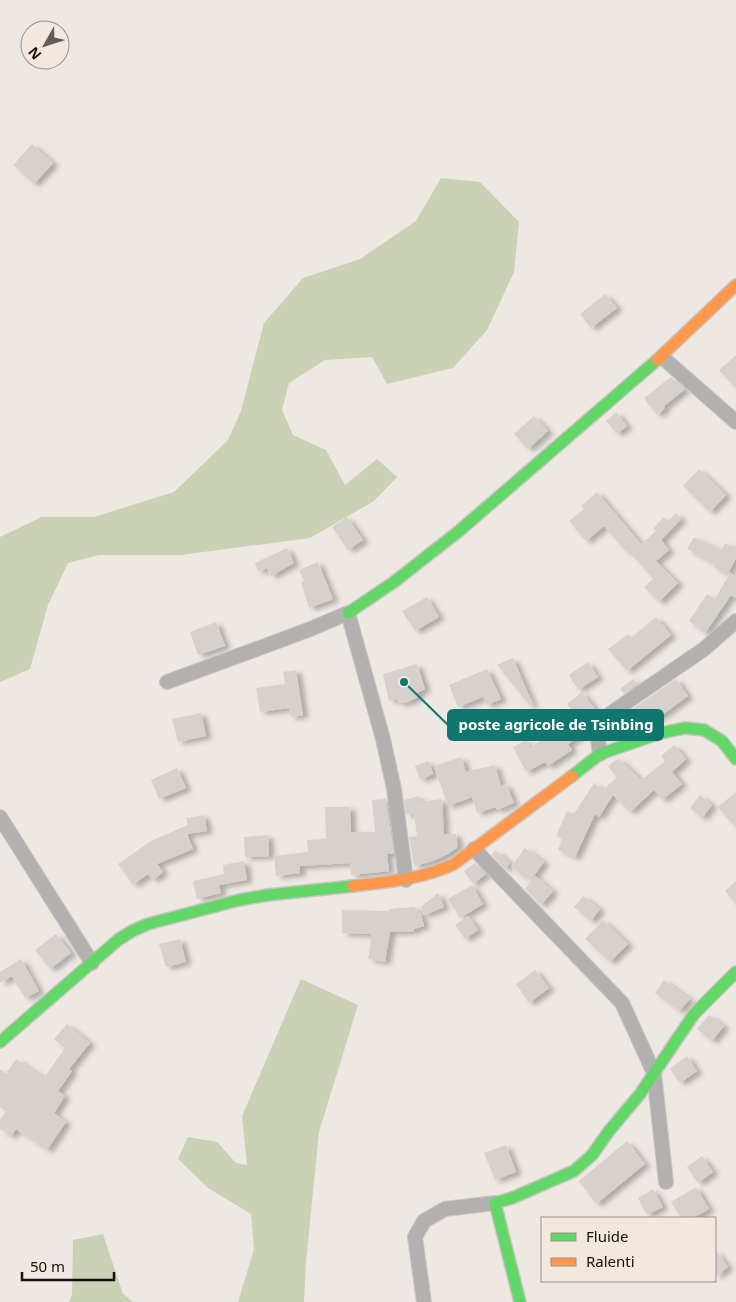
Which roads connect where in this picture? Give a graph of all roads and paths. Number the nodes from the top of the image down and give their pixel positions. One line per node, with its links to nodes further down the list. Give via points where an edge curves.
1 (736, 285): 2 (street)
2 (662, 357): 3 (street); 4 (street, via 439,548 380,594)
3 (736, 422)
4 (348, 613): 6 (street); 11 (street, via 390,772)
5 (736, 621): 7 (street, via 704,649 601,720 596,727)
6 (167, 682)
7 (600, 754): 8 (street, via 661,732 685,728 704,730 722,741); 10 (street)
8 (736, 759)
9 (0, 817): 12 (street)
10 (474, 849): 11 (street, via 437,872); 15 (street, via 622,1003)
11 (406, 880): 12 (street, via 239,900 148,924 132,930)
12 (92, 963): 14 (street)
13 (736, 972): 15 (street, via 694,1014)
14 (0, 1042)
15 (654, 1073): 16 (street); 17 (street, via 592,1155 574,1171)
16 (666, 1182)
17 (495, 1203): 18 (street, via 446,1210 424,1221 415,1237); 19 (street)
18 (424, 1302)
19 (520, 1302)

